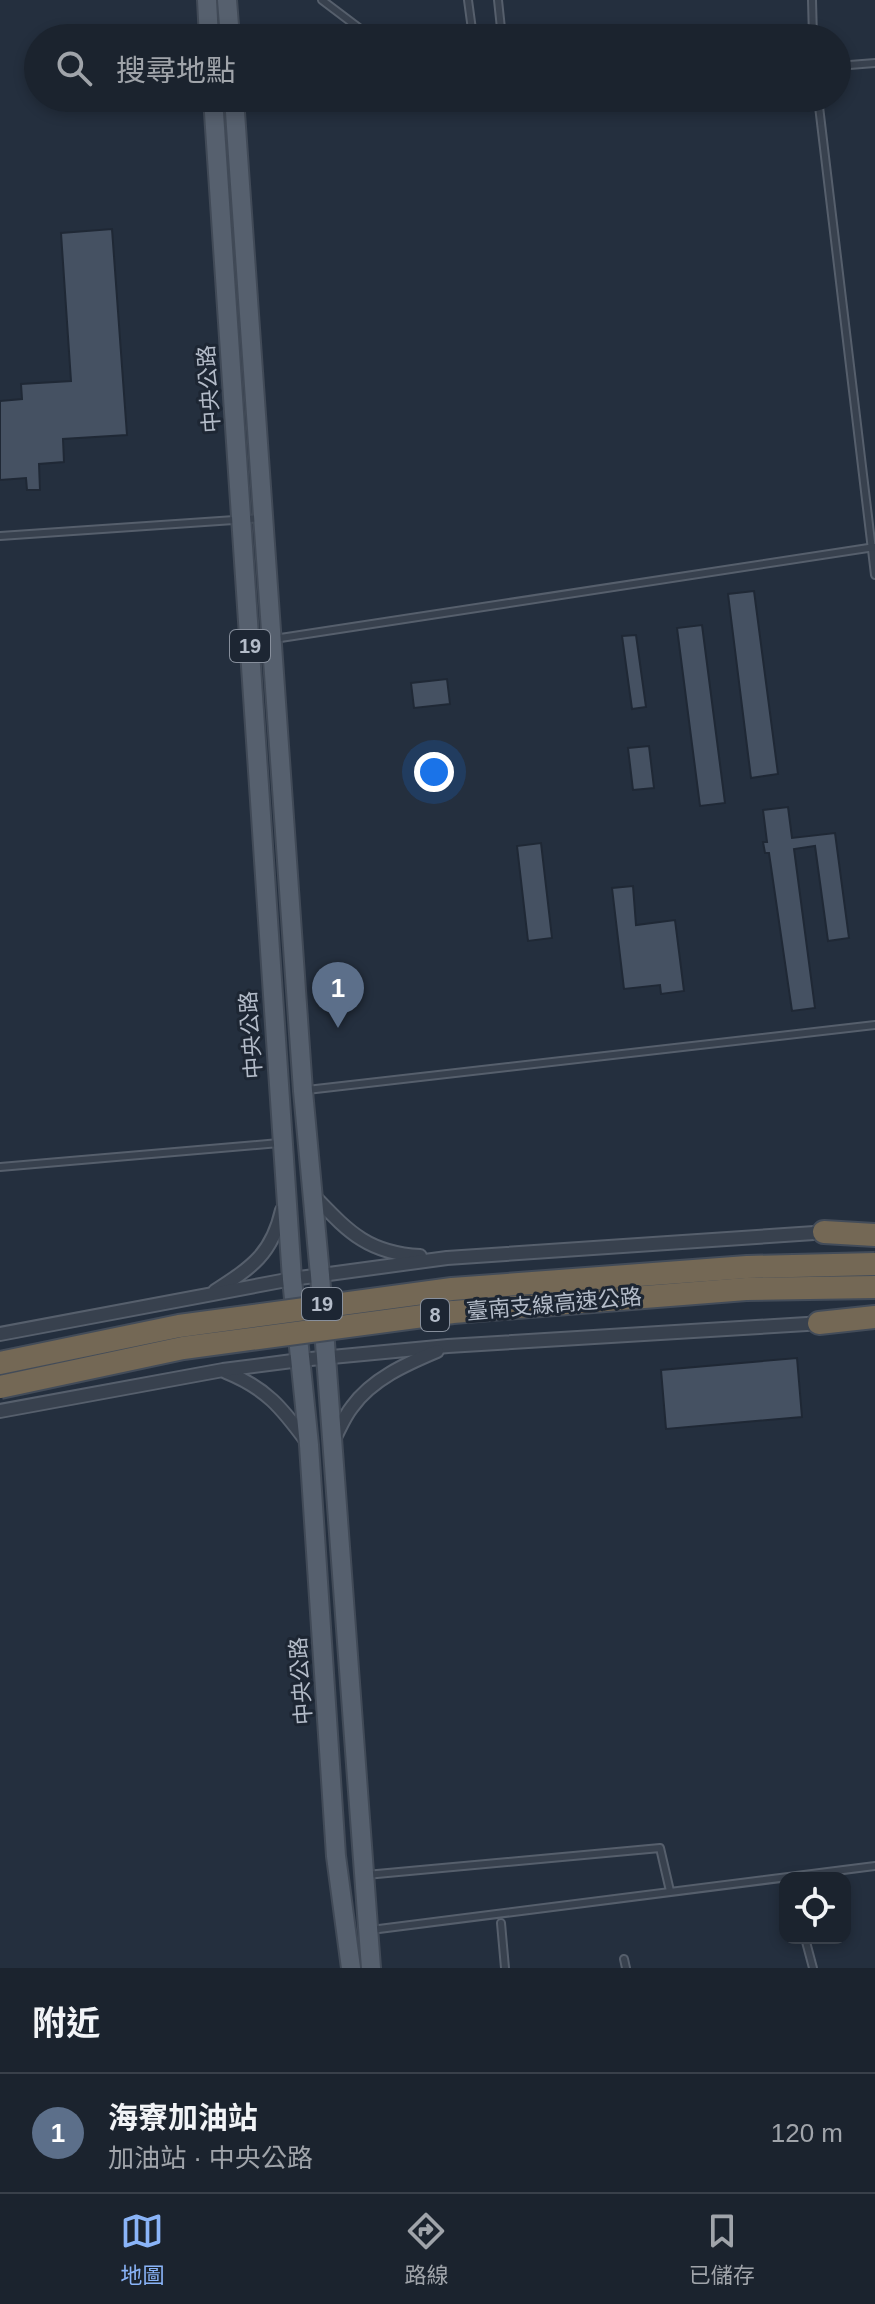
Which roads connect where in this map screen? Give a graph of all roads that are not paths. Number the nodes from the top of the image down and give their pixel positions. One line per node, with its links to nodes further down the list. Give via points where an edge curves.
1 (207, 0): 7 (main road)
2 (227, 0): 8 (main road)
3 (322, 0): 9 (lane)
4 (468, 0): 10 (lane)
5 (498, 0): 11 (lane)
6 (812, 0): 12 (lane)
7 (208, 24)
8 (229, 24)
9 (354, 24)
10 (471, 24)
11 (501, 24)
12 (813, 24)
13 (875, 63): 14 (lane)
14 (851, 65)
15 (214, 112): 19 (main road, 中央公路 / 19)
16 (235, 112): 18 (main road, 中央公路 / 19)
17 (820, 112): 21 (lane)
18 (262, 518): 19 (lane); 23 (main road, 中央公路 / 19)
19 (241, 519): 20 (lane); 26 (main road, 中央公路 / 19)
20 (0, 536)
21 (873, 547): 22 (lane); 23 (lane)
22 (875, 575)
23 (271, 640): 25 (main road, 中央公路 / 19)
24 (875, 1025): 25 (lane)
25 (303, 1091): 28 (main road, 中央公路 / 19)
26 (283, 1143): 27 (lane); 29 (main road, 中央公路 / 19)
27 (0, 1167)
28 (311, 1193): 32 (street, via 354,1237 404,1255); 34 (main road, 中央公路 / 19)
29 (286, 1195): 35 (main road, 中央公路 / 19); 37 (street, via 273,1241 261,1257)
30 (824, 1232): 31 (highway); 32 (street)
31 (875, 1232)
32 (447, 1258): 34 (street)
33 (875, 1264): 45 (highway, 臺南支線高速公路 / 8, bridge, via 747,1267 452,1289 179,1326)
34 (320, 1275): 35 (street); 43 (main road, 中央公路 / 19)
35 (292, 1279): 37 (street); 44 (main road, 中央公路 / 19)
36 (875, 1287): 47 (highway, 臺南支線高速公路 / 8, bridge, via 746,1289 453,1312 183,1348)
37 (208, 1296): 41 (street)
38 (875, 1317): 39 (highway)
39 (819, 1323): 40 (street); 42 (street)
40 (875, 1324)
41 (0, 1334)
42 (448, 1346): 43 (street); 49 (street, via 396,1369 366,1392 351,1407)
43 (327, 1358): 44 (street); 49 (main road, 中央公路 / 19)
44 (300, 1360): 46 (street); 50 (main road, 中央公路 / 19)
45 (0, 1363)
46 (223, 1370): 48 (street); 50 (street, via 258,1386)
47 (0, 1387)
48 (0, 1411)
49 (332, 1444): 53 (main road, 中央公路 / 19)
50 (309, 1445): 60 (main road, 中央公路 / 19, via 336,1856)
51 (875, 1866): 52 (lane)
52 (829, 1872)
53 (363, 1875): 55 (lane, via 660,1848); 57 (main road, 中央公路 / 19)
54 (779, 1878): 55 (lane)
55 (670, 1891): 57 (lane)
56 (501, 1923): 62 (lane)
57 (367, 1930): 61 (main road, 中央公路 / 19)
58 (807, 1944): 64 (lane)
59 (624, 1959): 63 (lane)
60 (351, 1968)
61 (371, 1968)
62 (505, 1968)
63 (626, 1968)
64 (813, 1968)

